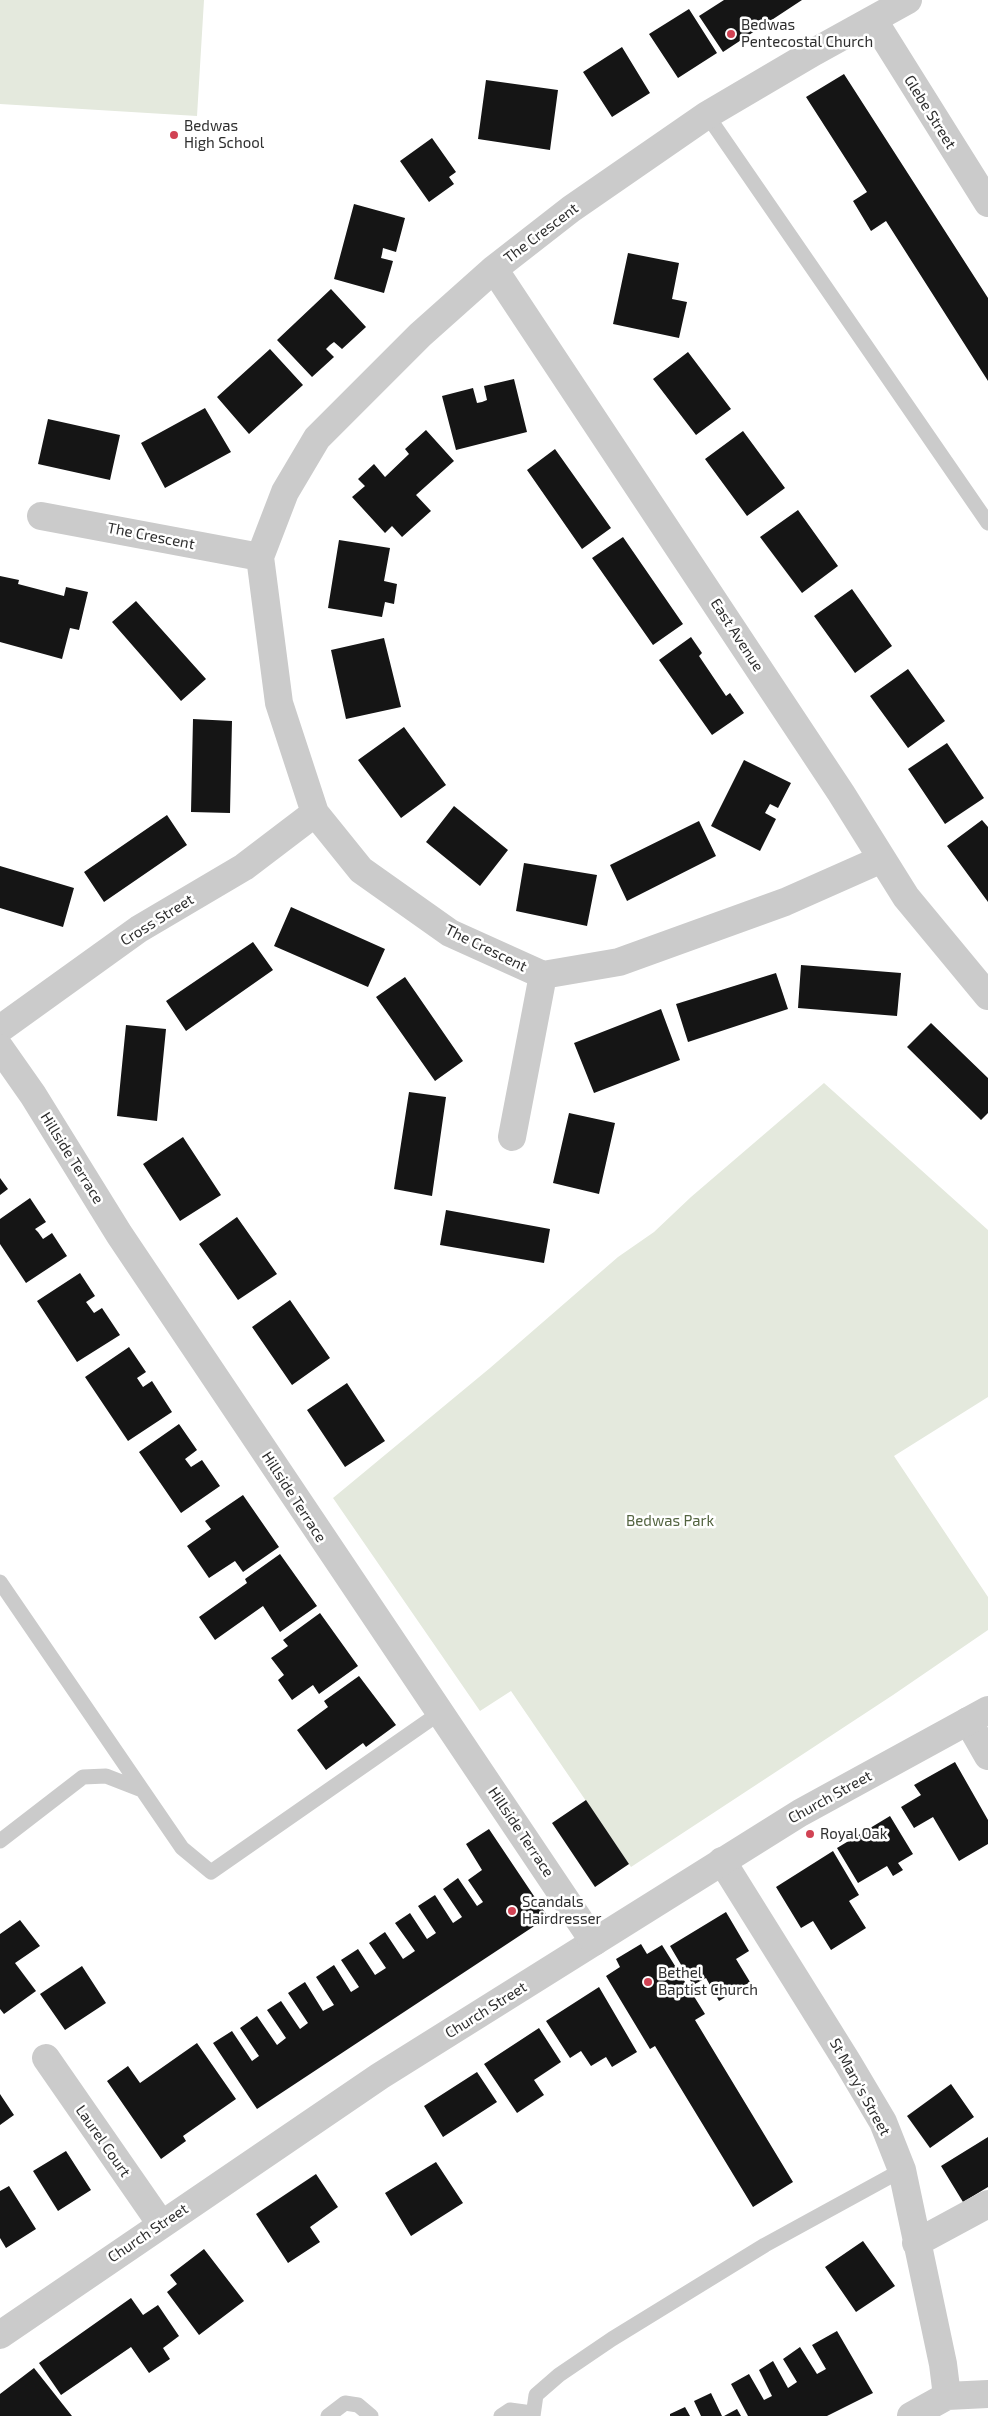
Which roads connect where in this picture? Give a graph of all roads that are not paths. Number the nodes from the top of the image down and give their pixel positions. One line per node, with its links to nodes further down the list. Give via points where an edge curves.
1 (908, 0): 2 (street, The Crescent)
2 (874, 20): 3 (street, The Crescent); 4 (street, Glebe Street)
3 (707, 115): 5 (street, The Crescent, via 571,209); 7 (lane)
4 (988, 203)
5 (494, 269): 8 (street, The Crescent, via 420,335 316,438 285,492); 10 (street, East Avenue)
6 (41, 516): 8 (street, The Crescent)
7 (988, 523)
8 (260, 557): 9 (street, The Crescent, via 279,703)
9 (315, 813): 11 (street, The Crescent, via 361,870 450,933); 13 (street, Cross Street, via 244,867 139,929)
10 (882, 859): 11 (street, The Crescent, via 785,902 619,962); 12 (street, East Avenue, via 906,897)
11 (543, 975): 15 (street)
12 (988, 996)
13 (0, 1029)
14 (0, 1048): 17 (street, Hillside Terrace, via 119,1234)
15 (512, 1137)
16 (0, 1582): 20 (lane)
17 (441, 1712): 20 (lane, via 211,1872 182,1848); 23 (street, Hillside Terrace)
18 (978, 1716): 19 (street); 22 (street, Church Street, via 800,1813)
19 (988, 1756)
20 (142, 1790): 21 (lane, via 106,1776 83,1777)
21 (0, 1841)
22 (722, 1861): 23 (street, Church Street); 25 (street, St Mary's Street, via 853,2071 882,2122)
23 (594, 1942): 27 (street, Church Street, via 380,2076)
24 (46, 2058): 27 (street, Laurel Court)
25 (902, 2170): 28 (street, St Mary's Street); 32 (lane, via 765,2245 612,2338 536,2395)
26 (988, 2204): 28 (street)
27 (160, 2224): 29 (street, Church Street)
28 (916, 2243): 31 (street, St Mary's Street)
29 (0, 2335)
30 (988, 2394): 31 (street)
31 (947, 2396): 36 (street)
32 (533, 2415): 35 (lane, via 510,2410)
33 (328, 2416): 34 (lane, via 345,2403 358,2405)
34 (371, 2416)
35 (501, 2416)
36 (910, 2416)

